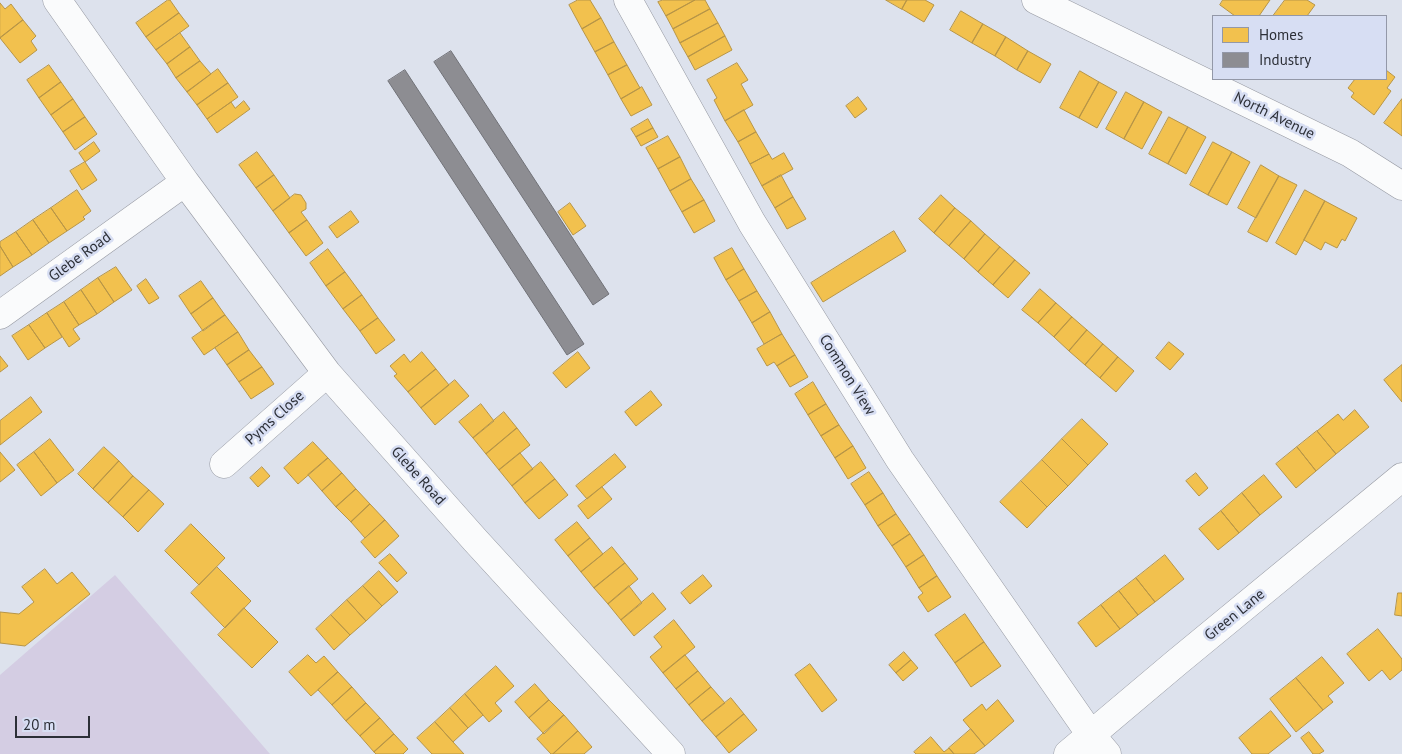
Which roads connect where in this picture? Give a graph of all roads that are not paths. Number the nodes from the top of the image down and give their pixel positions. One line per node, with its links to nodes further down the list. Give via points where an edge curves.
1 (57, 0): 4 (street, Glebe Road)
2 (628, 0): 10 (street, Common View, via 752,223 900,460)
3 (1036, 0): 5 (street, North Avenue, via 1350,153)
4 (185, 182): 6 (street, Glebe Road); 7 (street, Glebe Road)
5 (1402, 186)
6 (0, 315)
7 (327, 373): 8 (street, Pyms Close); 11 (street, Glebe Road)
8 (224, 464)
9 (1402, 477): 10 (street, Green Lane, via 1191,651)
10 (1099, 745): 12 (street, Green Lane)
11 (671, 754)
12 (1068, 754)

